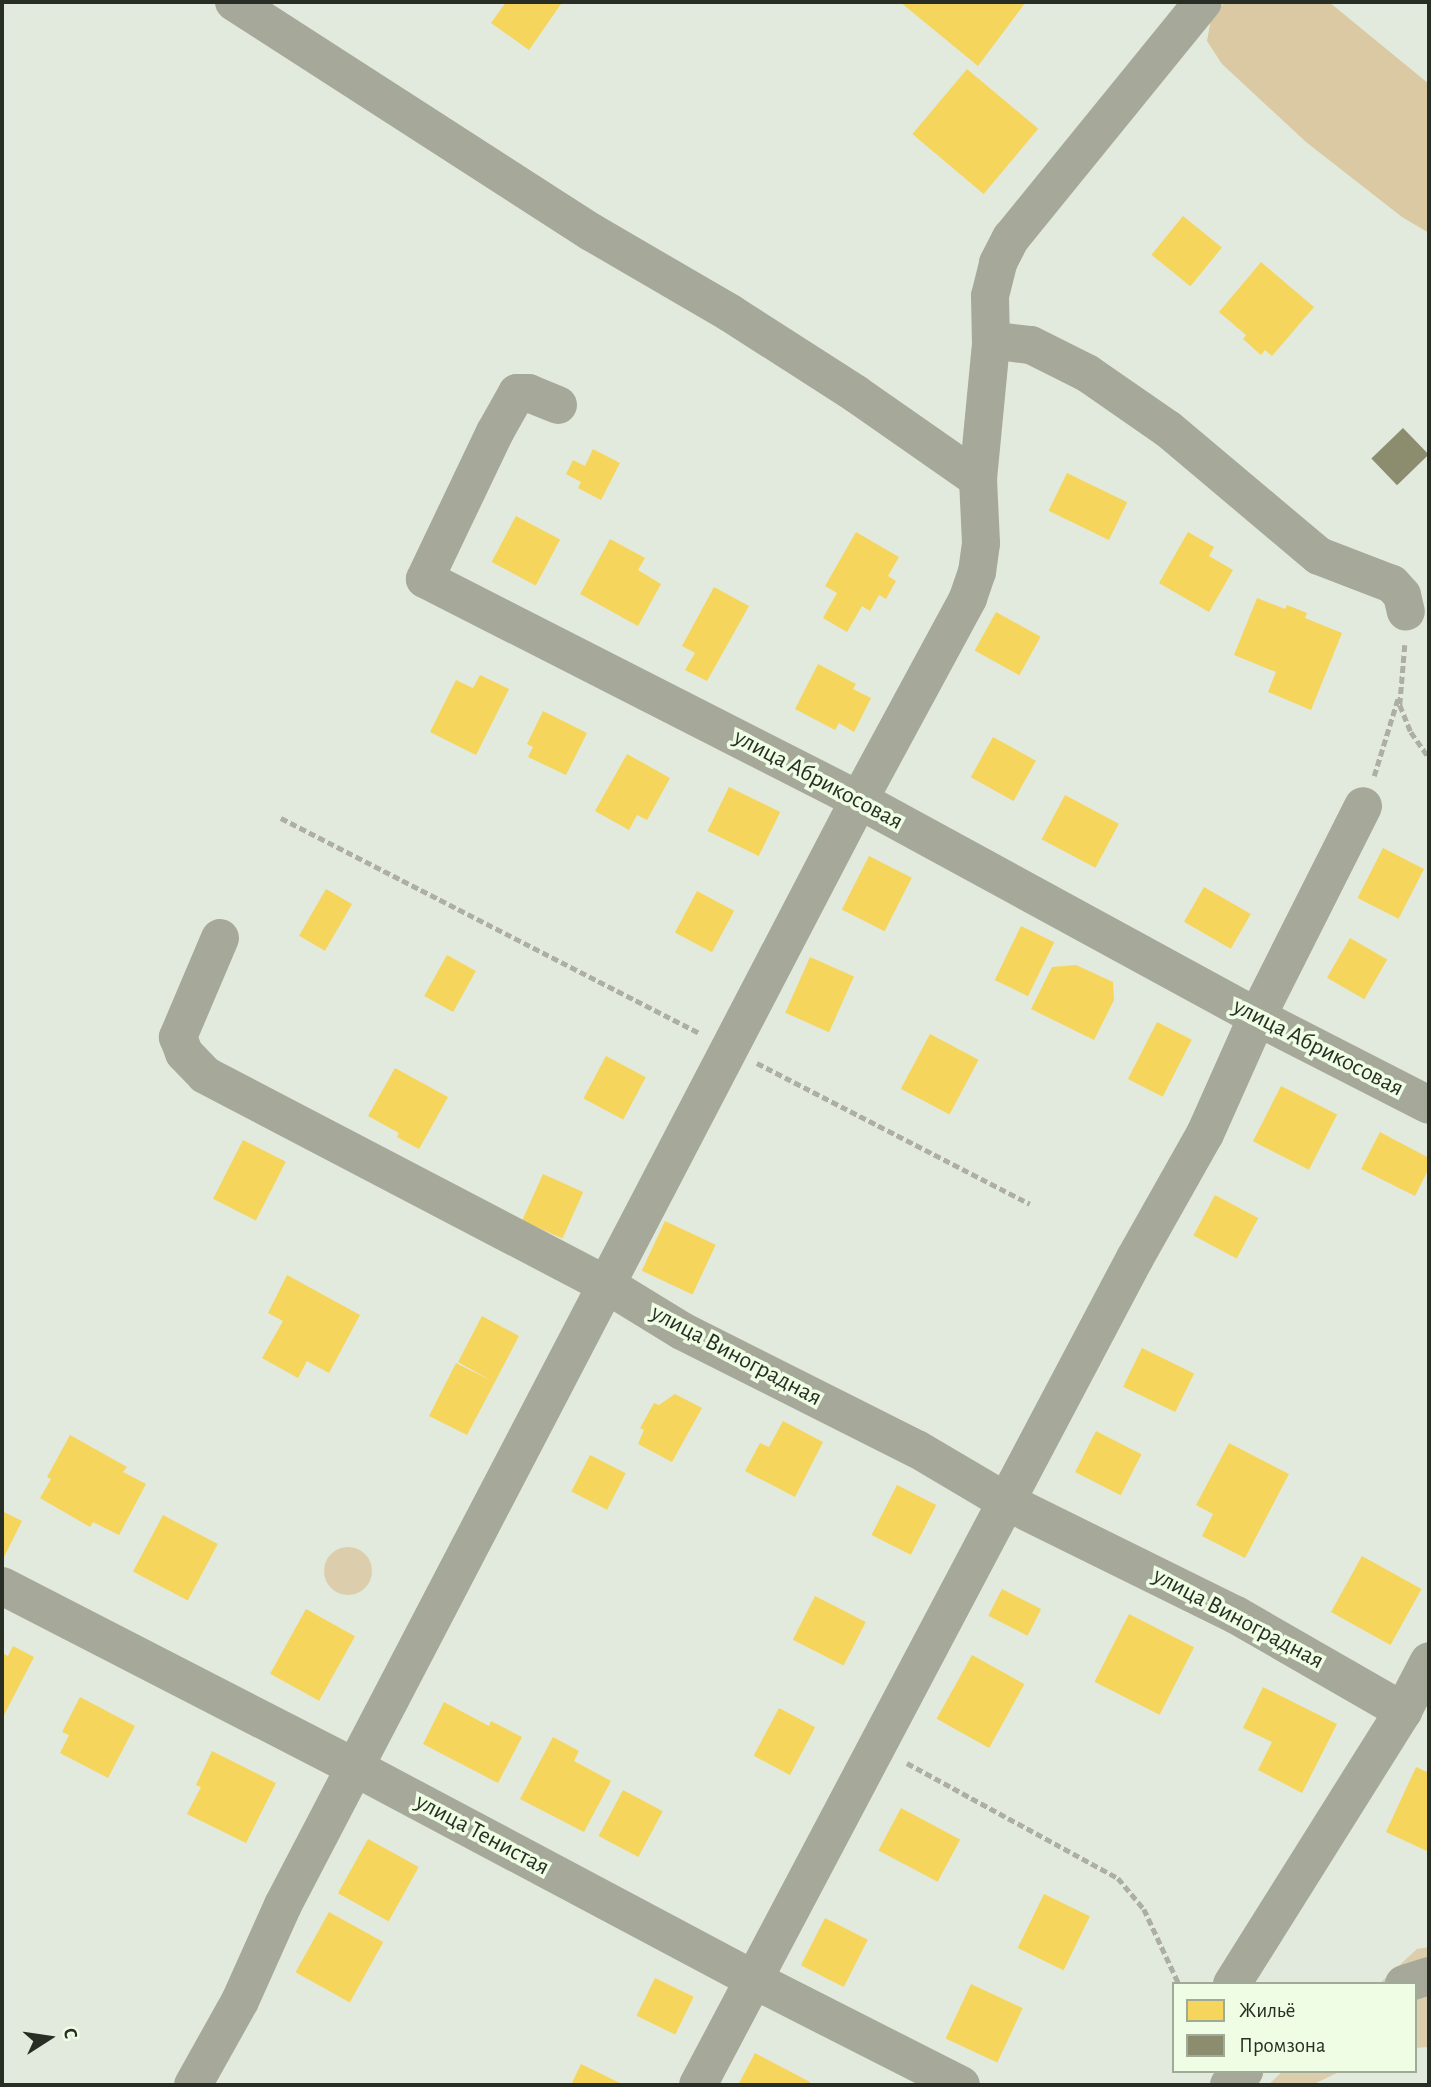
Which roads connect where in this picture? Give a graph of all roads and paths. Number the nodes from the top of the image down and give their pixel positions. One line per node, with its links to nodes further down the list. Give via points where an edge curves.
1 (234, 2): 5 (street, via 591,232 730,313)
2 (1203, 2): 3 (street, via 1011,238 991,285)
3 (991, 344): 5 (street); 6 (street, via 1031,345 1087,373 1168,429 1320,556 1392,584 1402,594)
4 (558, 405): 9 (street, улица Абрикосовая, via 517,393 425,579)
5 (978, 479): 9 (street, via 981,543 968,598)
6 (1406, 612): 7 (path)
7 (1399, 694): 8 (path, via 1411,732); 10 (path)
8 (1429, 758)
9 (859, 800): 13 (street, улица Абрикосовая); 14 (street)
10 (1363, 806): 13 (street)
11 (281, 818): 14 (path)
12 (220, 938): 17 (street, улица Виноградная, via 178,1037 195,1067)
13 (1256, 1017): 15 (street, улица Абрикосовая); 18 (street, via 1205,1134)
14 (731, 1049): 16 (path); 17 (street)
15 (1429, 1105)
16 (1030, 1204)
17 (607, 1285): 18 (street, улица Виноградная, via 682,1331 917,1450); 23 (street)
18 (1005, 1501): 21 (street, улица Виноградная, via 1236,1615); 22 (street)
19 (2, 1586): 23 (street, улица Тенистая)
20 (1429, 1661): 21 (street)
21 (1403, 1711): 27 (street)
22 (877, 1747): 25 (street); 26 (path, via 1118,1878 1144,1909)
23 (356, 1768): 25 (street, улица Тенистая); 30 (street)
24 (1429, 1976): 28 (street)
25 (754, 1980): 31 (street); 32 (street, улица Тенистая)
26 (1178, 1982)
27 (1233, 1982)
28 (1410, 1982)
29 (1242, 2073): 33 (street)
30 (193, 2085)
31 (698, 2085)
32 (961, 2085)
33 (1229, 2085)

